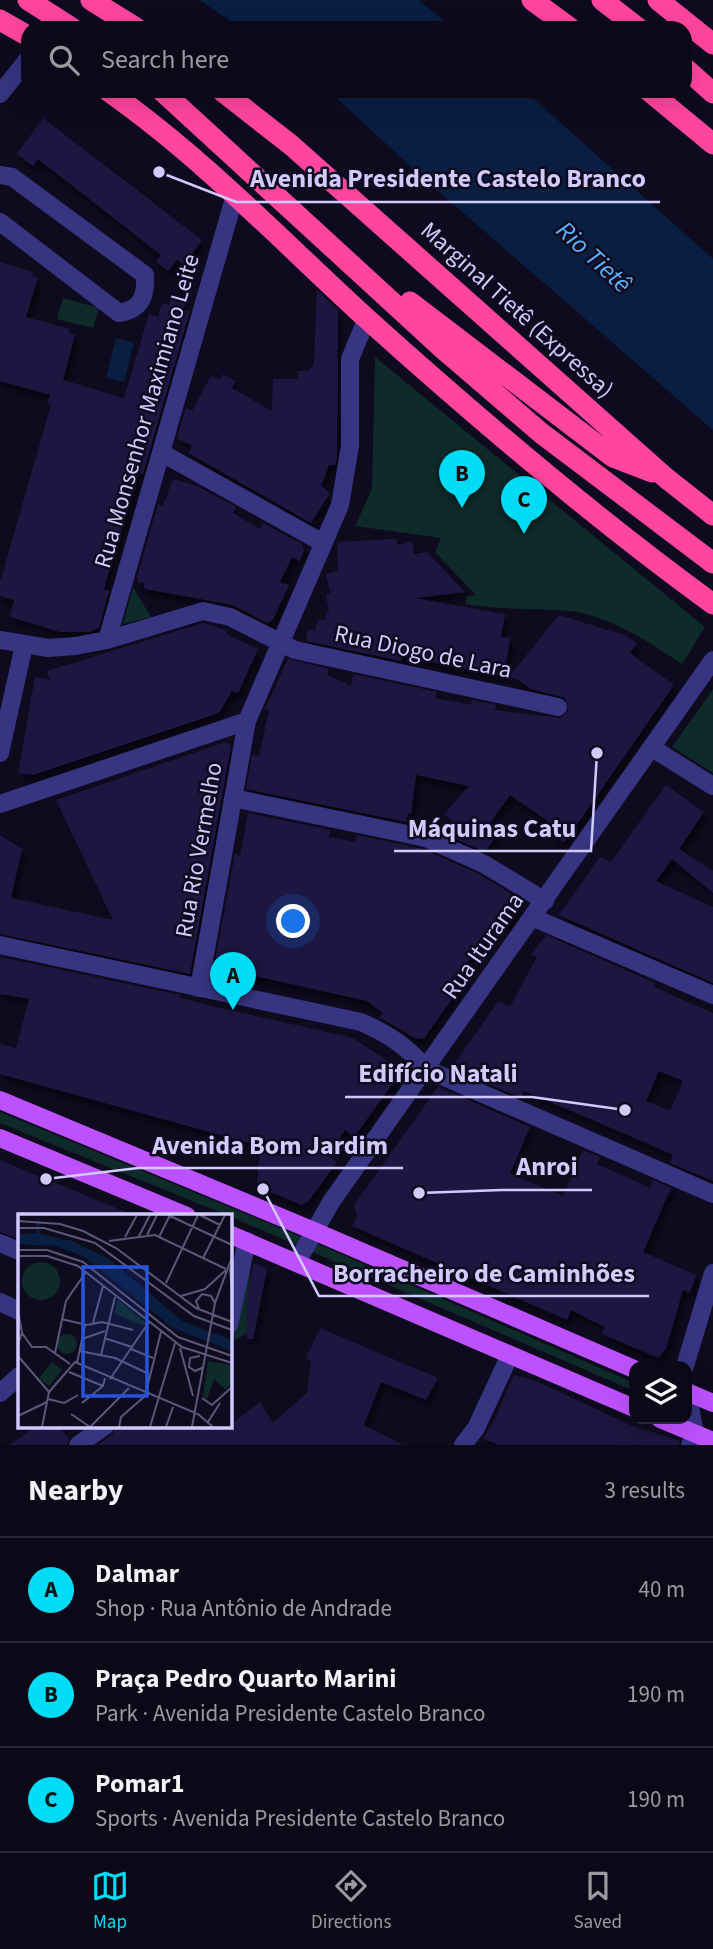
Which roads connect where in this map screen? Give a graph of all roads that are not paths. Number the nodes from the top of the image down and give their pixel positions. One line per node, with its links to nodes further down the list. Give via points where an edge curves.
1 (28, 0): 7 (highway)
2 (91, 0): 8 (highway)
3 (532, 0): 9 (highway)
4 (602, 0): 10 (highway)
5 (658, 0): 11 (highway)
6 (0, 20): 13 (highway)
7 (61, 21)
8 (125, 21)
9 (560, 21)
10 (629, 21)
11 (684, 21)
12 (692, 27): 14 (highway)
13 (21, 32)
14 (713, 44)
15 (21, 68): 18 (street)
16 (692, 74): 17 (highway)
17 (713, 93)
18 (0, 94)
19 (117, 98): 25 (highway)
20 (170, 98): 27 (highway)
21 (231, 98): 30 (highway, Marginal Tietê (Expressa), via 291,145)
22 (657, 98): 23 (highway)
23 (713, 144)
24 (0, 175): 26 (street, via 12,177 145,275 144,298 135,309 119,313)
25 (235, 195): 28 (highway); 29 (street, Rua Monsenhor Maximiano Leite)
26 (0, 222)
27 (347, 263): 30 (highway, via 376,276 613,457); 33 (highway, via 541,433)
28 (367, 318): 32 (street, Rua Rio Vermelho, via 350,359 347,479); 34 (highway, via 638,549)
29 (162, 453): 32 (street); 36 (street, Rua Monsenhor Maximiano Leite)
30 (667, 478): 31 (highway, Marginal Tietê (Expressa))
31 (713, 515)
32 (323, 543): 37 (street, Rua Rio Vermelho)
33 (713, 563)
34 (713, 604)
35 (0, 640): 38 (street, Rua Diogo de Lara)
36 (107, 640): 37 (street, Rua Diogo de Lara, via 203,611 230,617); 38 (street, Rua Diogo de Lara, via 48,648)
37 (279, 644): 40 (street, Rua Diogo de Lara); 41 (street, Rua Rio Vermelho)
38 (24, 645): 43 (street)
39 (713, 660): 42 (street, Rua Iturama)
40 (558, 707)
41 (247, 722): 45 (street, Rua Rio Vermelho); 46 (street)
42 (652, 748): 44 (street); 47 (street, Rua Iturama)
43 (0, 753)
44 (713, 786)
45 (233, 798): 47 (street, via 426,838 484,864); 50 (street, Rua Rio Vermelho)
46 (0, 804)
47 (545, 901): 48 (street, Rua Iturama)
48 (534, 918): 51 (street); 52 (street, Rua Iturama)
49 (0, 945): 50 (street)
50 (200, 988): 52 (street, via 361,1022 388,1034)
51 (713, 995)
52 (426, 1069): 55 (street); 57 (street, Rua Iturama)
53 (0, 1100): 57 (main road)
54 (0, 1138): 56 (main road)
55 (713, 1194)
56 (182, 1214)
57 (314, 1231): 62 (street, Rua Iturama); 69 (main road)
58 (231, 1235): 59 (main road)
59 (247, 1241): 62 (main road); 66 (street)
60 (0, 1243): 61 (street)
61 (18, 1251)
62 (297, 1262): 67 (main road)
63 (713, 1273): 68 (street)
64 (0, 1302): 65 (street)
65 (18, 1311)
66 (231, 1316)
67 (510, 1355): 74 (main road); 80 (street, via 476,1428)
68 (687, 1361)
69 (629, 1367)
70 (18, 1377): 71 (street)
71 (0, 1393)
72 (692, 1393): 73 (main road)
73 (713, 1403)
74 (629, 1406)
75 (668, 1424): 77 (main road)
76 (102, 1428): 79 (street)
77 (692, 1439): 78 (main road)
78 (713, 1441)
79 (78, 1445)
80 (463, 1445)

